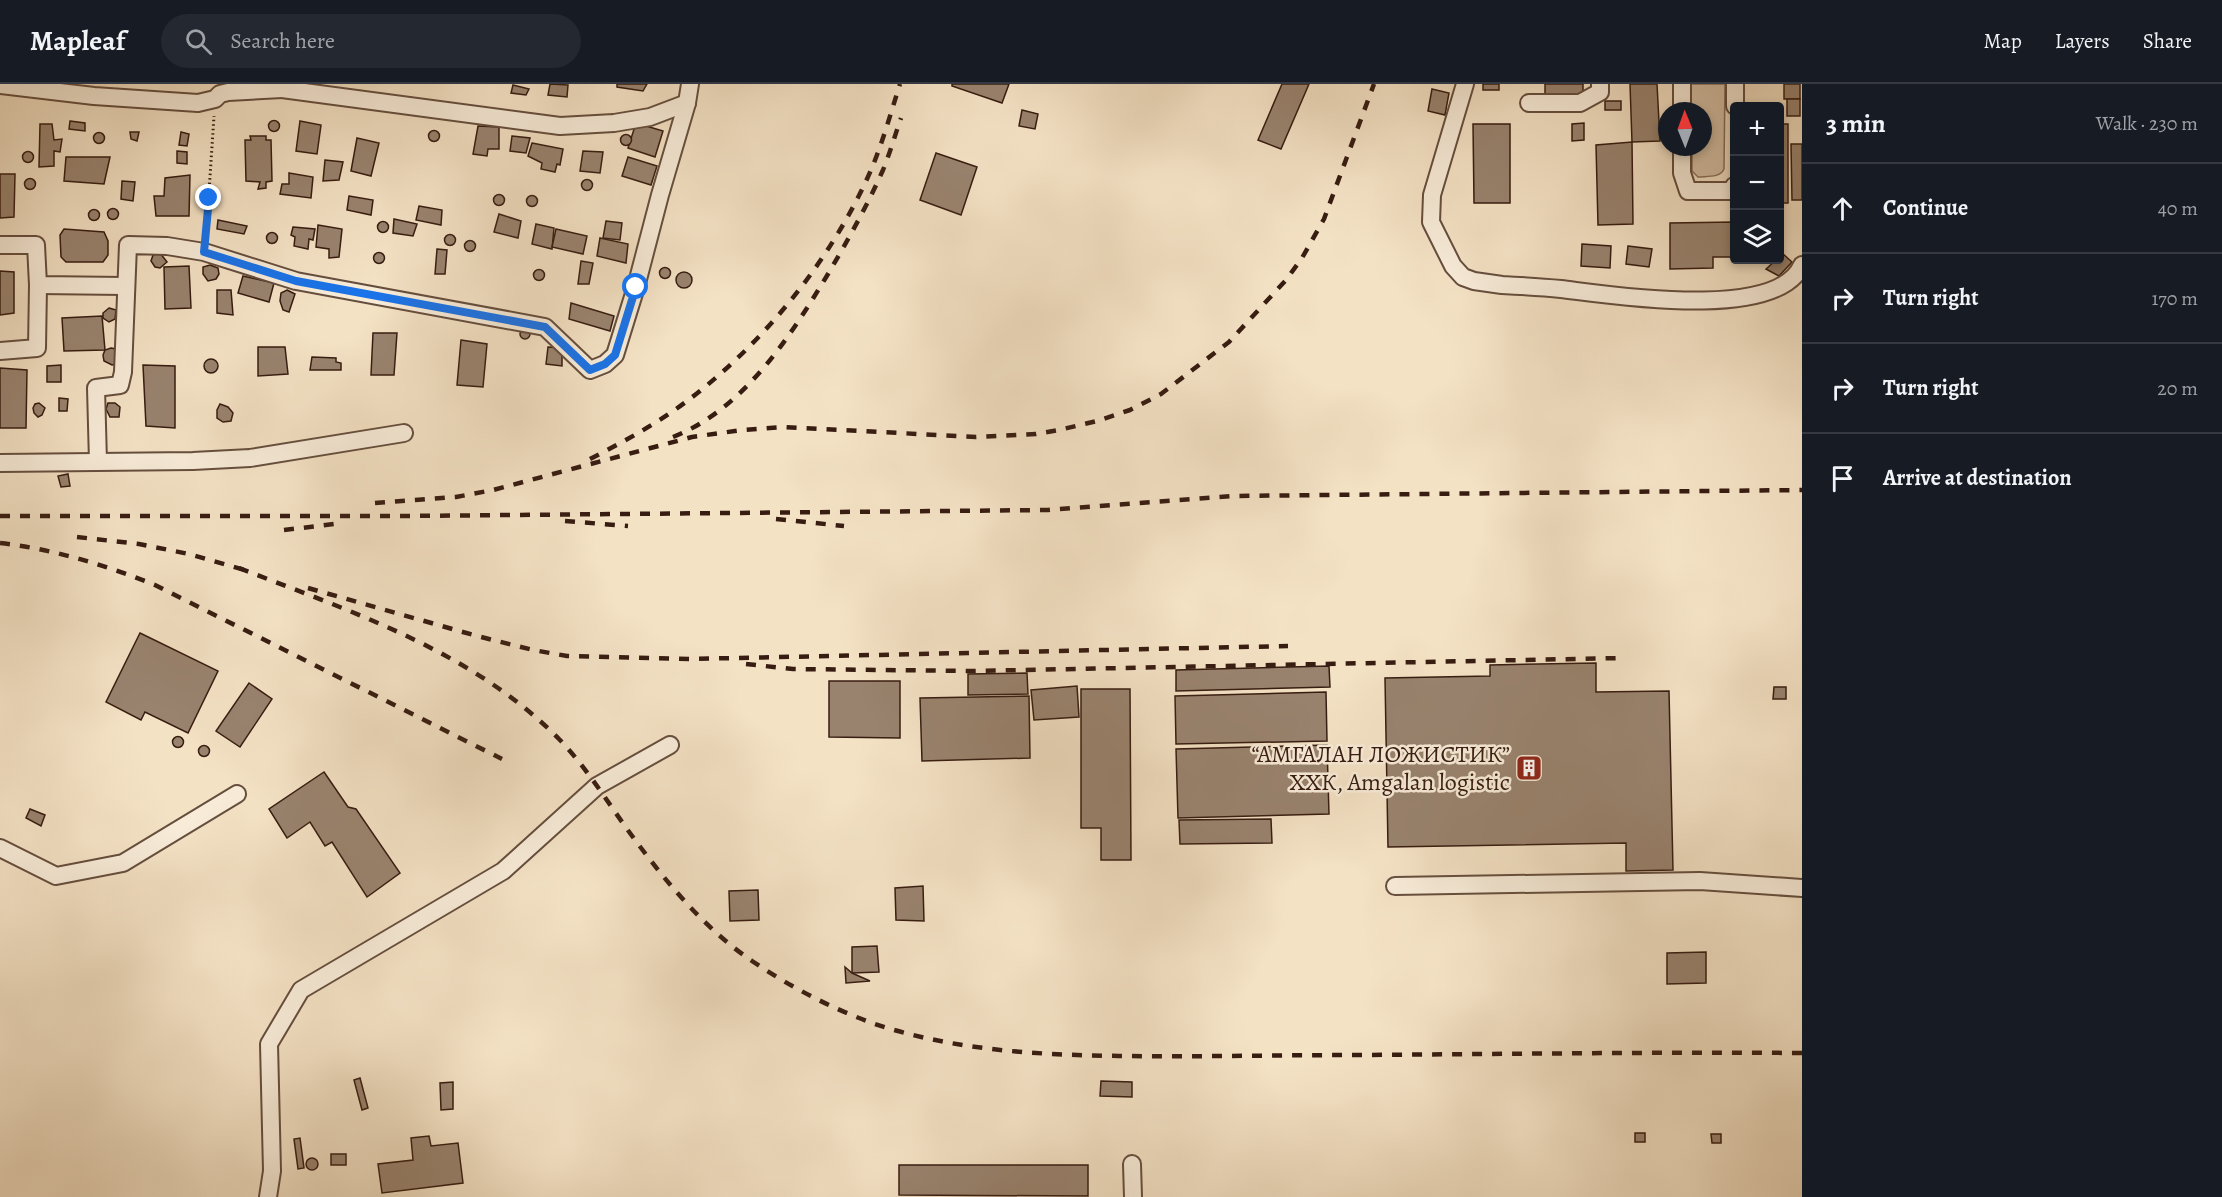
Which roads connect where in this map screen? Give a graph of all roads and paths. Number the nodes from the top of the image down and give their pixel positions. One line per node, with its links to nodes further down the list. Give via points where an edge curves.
1 (690, 84): 11 (street)
2 (1465, 84): 17 (street, via 1432,195 1431,222 1453,266 1463,277 1502,285 1688,302 1770,291 1786,283)
3 (1600, 84): 12 (street, via 1600,92 1580,103)
4 (1682, 84): 9 (street)
5 (1734, 84): 10 (street)
6 (0, 85): 8 (street, via 173,102)
7 (276, 86): 8 (street, via 228,92); 11 (street, via 560,126 650,117)
8 (216, 99): 16 (path)
9 (1682, 102)
10 (1735, 102)
11 (687, 103): 16 (street, via 615,355 590,370 545,327 296,281)
12 (1529, 103)
13 (1682, 156): 14 (street, via 1688,191)
14 (1730, 191)
15 (0, 244): 18 (street, via 36,245)
16 (204, 252): 19 (street, via 128,245)
17 (1802, 265)
18 (38, 285): 19 (street); 20 (street, via 37,348)
19 (125, 286): 22 (street, via 120,385 96,388)
20 (0, 351)
21 (404, 433): 22 (street, via 250,458)
22 (98, 462): 23 (street)
23 (0, 464)
24 (670, 745): 30 (street, via 597,786 503,871 301,990 269,1044 272,1171)
25 (237, 795): 26 (street, via 123,863 56,876)
26 (0, 848)
27 (1395, 886): 28 (street, via 1700,881)
28 (1802, 888)
29 (1132, 1164): 31 (street)
30 (268, 1197)
31 (1133, 1197)

